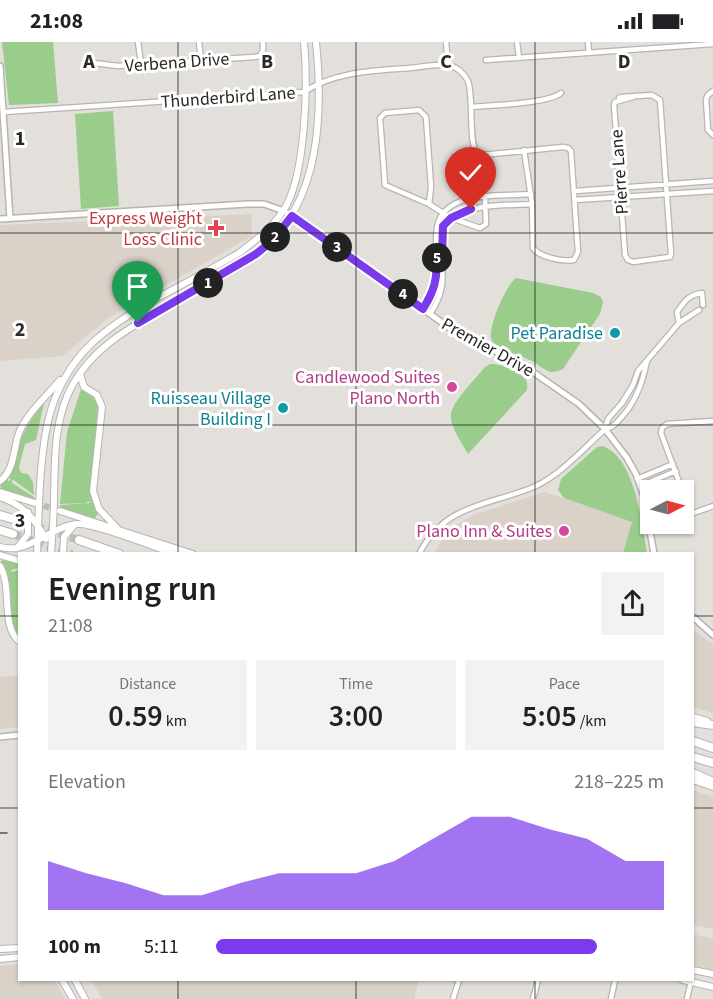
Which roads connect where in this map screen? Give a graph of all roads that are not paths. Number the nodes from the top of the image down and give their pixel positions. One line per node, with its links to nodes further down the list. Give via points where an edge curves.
1 (138, 42): 16 (street)
2 (199, 42): 14 (street)
3 (263, 42): 14 (street, Verbena Drive, via 260,56)
4 (304, 42): 21 (main road)
5 (316, 42): 19 (main road)
6 (446, 42): 17 (street)
7 (518, 42): 12 (street)
8 (588, 42): 11 (street)
9 (713, 44): 10 (street)
10 (660, 45): 11 (street)
11 (589, 53): 12 (street)
12 (519, 58): 13 (street)
13 (486, 60)
14 (201, 61): 16 (street, Verbena Drive)
15 (94, 63): 16 (street, Verbena Drive)
16 (141, 64)
17 (448, 65): 19 (street, Thunderbird Lane, via 356,73); 23 (street, via 464,76)
18 (0, 66): 24 (street)
19 (318, 82): 21 (street, Thunderbird Lane); 27 (main road)
20 (712, 91): 25 (street, via 706,99 708,130)
21 (304, 92): 24 (street, Thunderbird Lane); 26 (main road)
22 (561, 93): 23 (street, via 542,100)
23 (472, 107): 28 (street, via 473,147 477,153)
24 (4, 112): 53 (street)
25 (713, 135)
26 (302, 149): 27 (main road); 47 (main road, via 294,188)
27 (314, 150): 50 (main road, via 306,186)
28 (524, 150): 33 (street, via 568,148); 36 (street)
29 (713, 181): 30 (street)
30 (685, 183): 31 (street); 35 (street)
31 (667, 184): 32 (street); 32 (street, Pierre Lane, via 660,103 652,95 615,102); 37 (street)
32 (621, 188): 33 (street); 39 (street, Pierre Lane)
33 (575, 191): 41 (street)
34 (713, 191): 35 (street)
35 (685, 193): 37 (street)
36 (531, 194): 38 (street); 44 (street)
37 (668, 194): 39 (street); 39 (street, Pierre Lane, via 670,257 633,262 625,255)
38 (511, 196): 40 (street); 45 (street)
39 (621, 197): 41 (street)
40 (485, 198): 42 (street); 46 (street)
41 (575, 200): 44 (street, via 578,255 568,261 533,248)
42 (462, 201): 48 (street); 49 (street)
43 (429, 204): 43 (street, via 426,117 419,110 388,112 380,118 385,185); 49 (street)
44 (532, 204): 45 (street)
45 (512, 205): 46 (street)
46 (486, 207): 48 (street); 51 (street, via 484,227)
47 (284, 211): 50 (street, Premier Drive); 53 (street, Premier Drive, via 255,203); 56 (main road, via 258,238)
48 (465, 211): 51 (street)
49 (444, 213): 51 (street); 55 (street, via 438,223)
50 (292, 216): 57 (main road, via 261,250); 58 (street, Premier Drive)
51 (451, 218): 54 (street, via 443,226)
52 (0, 219): 53 (street, Premier Drive)
53 (10, 219)
54 (442, 257): 55 (street); 60 (street, via 444,281)
55 (436, 258): 58 (street, via 435,289)
56 (191, 280): 57 (main road); 59 (main road)
57 (197, 290): 61 (main road)
58 (423, 309): 60 (street, Premier Drive)
59 (132, 313): 61 (main road); 64 (main road, via 98,336)
60 (430, 314): 69 (street, Premier Drive, via 470,340 520,363 579,404)
61 (138, 323): 65 (main road, via 104,347)
62 (679, 323): 62 (street, via 677,312 685,300 702,293 701,307); 63 (street)
63 (647, 361): 66 (street, via 638,370); 67 (street, via 641,387)
64 (66, 373): 75 (main road, via 24,424 10,469); 86 (main road, via 47,429)
65 (81, 374): 88 (main road, via 84,387 97,395 102,407 93,491 99,509); 90 (main road, via 64,403 58,424)
66 (623, 401): 67 (street); 69 (street, via 608,418)
67 (630, 405): 69 (street, via 615,424)
68 (713, 421): 70 (street, via 667,424 662,428)
69 (605, 429): 72 (street, Premier Drive); 104 (street, via 568,465 541,483 459,512 435,531)
70 (673, 464): 71 (street); 72 (street)
71 (676, 471): 73 (street); 74 (street)
72 (637, 479): 76 (street, Premier Drive)
73 (654, 480)
74 (679, 480)
75 (0, 481)
76 (640, 486)
77 (0, 492): 79 (main road)
78 (0, 497): 82 (main road)
79 (35, 503)
80 (713, 507): 83 (street)
81 (60, 511): 88 (main road)
82 (28, 512): 86 (main road); 97 (main road, via 28,534)
83 (694, 513)
84 (0, 514): 85 (highway)
85 (13, 519)
86 (38, 525): 93 (main road); 95 (main road)
87 (74, 525): 90 (main road); 100 (main road, via 64,537); 102 (main road, via 87,525)
88 (118, 529): 103 (main road)
89 (0, 530): 91 (highway)
90 (52, 533): 93 (main road); 99 (main road)
91 (13, 534)
92 (651, 534): 105 (street, Premier Drive)
93 (45, 537): 95 (main road); 99 (main road)
94 (79, 540): 101 (highway)
95 (37, 541): 97 (main road); 98 (main road)
96 (0, 546): 97 (main road)
97 (17, 549)
98 (37, 552)
99 (53, 552)
100 (63, 552)
101 (113, 552)
102 (169, 552)
103 (187, 552)
104 (420, 552)
105 (654, 552)
106 (0, 555): 107 (main road)
107 (18, 560)
108 (0, 566): 111 (main road, via 7,585 10,631)
109 (694, 618): 110 (street)
110 (713, 635)
111 (18, 640)
112 (694, 717): 114 (main road)
113 (694, 722): 114 (highway)
114 (713, 724)
115 (18, 735): 116 (street)
116 (0, 737)
117 (694, 741): 118 (highway)
118 (713, 748)
119 (694, 757): 120 (highway)
120 (713, 763)
121 (694, 773): 123 (highway)
122 (694, 780): 124 (main road)
123 (713, 782)
124 (713, 787)
125 (18, 948): 126 (main road)
126 (0, 949)
127 (18, 957): 128 (main road)
128 (0, 959)
129 (694, 971): 130 (main road)
130 (713, 974)
131 (63, 981): 138 (main road)
132 (76, 981): 139 (main road)
133 (459, 981): 140 (street)
134 (538, 981): 141 (street)
135 (615, 981): 142 (street)
136 (691, 981): 137 (main road); 143 (street)
137 (713, 987)
138 (73, 999)
139 (85, 999)
140 (453, 999)
141 (533, 999)
142 (611, 999)
143 (687, 999)

